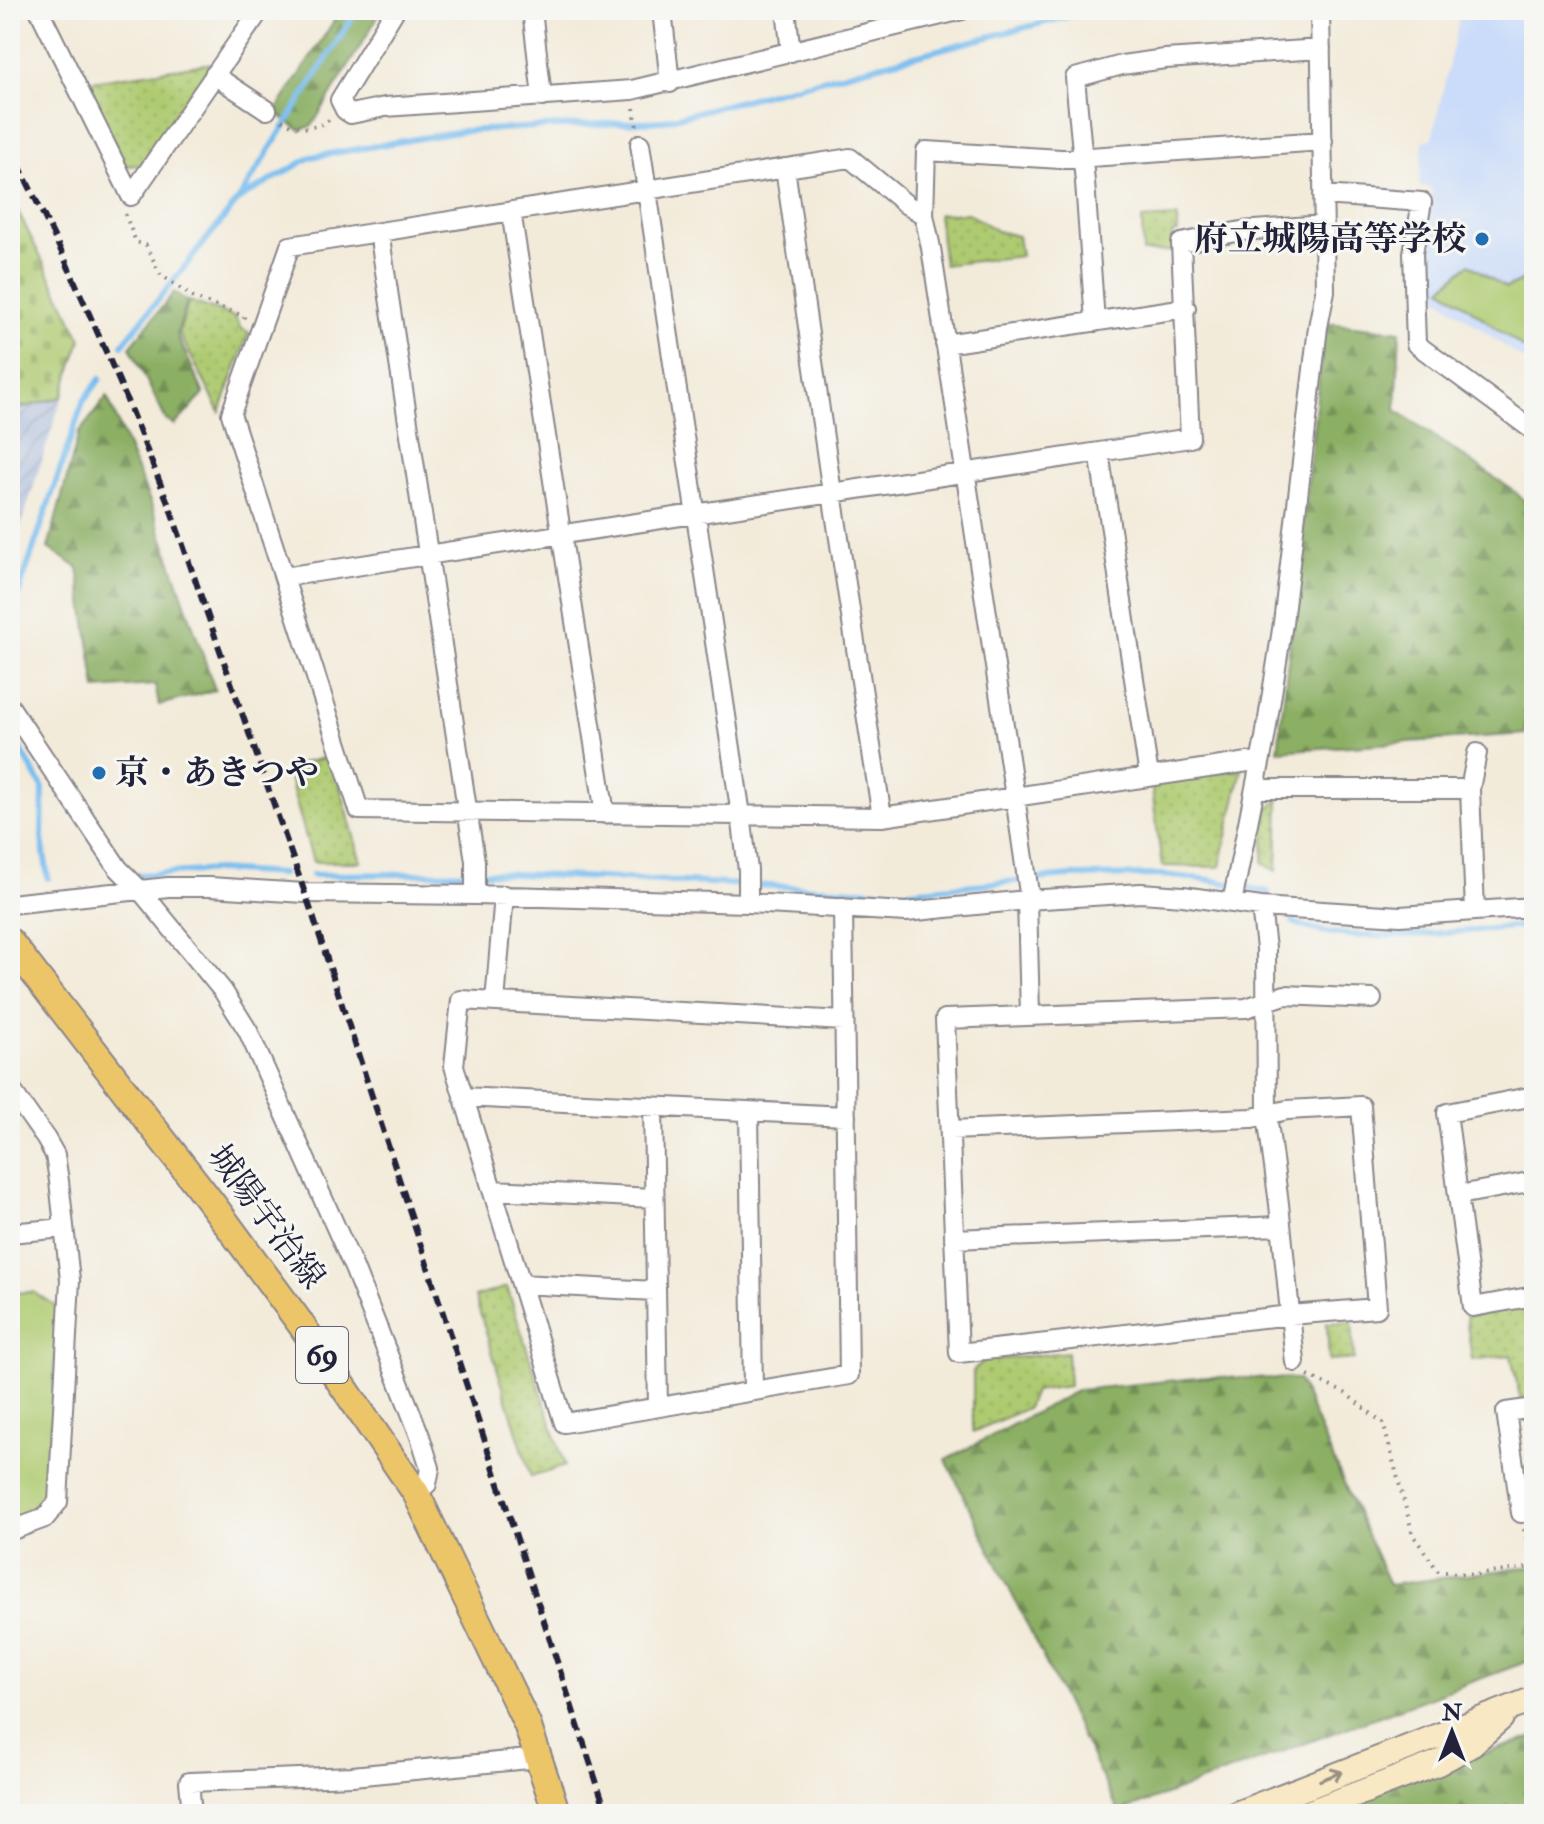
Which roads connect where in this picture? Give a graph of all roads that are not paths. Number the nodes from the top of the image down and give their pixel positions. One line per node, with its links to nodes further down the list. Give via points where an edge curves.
1 (39, 10): 12 (street, via 131,196)
2 (260, 10): 12 (street)
3 (395, 10): 14 (street, via 340,100 351,114)
4 (532, 10): 14 (street)
5 (662, 10): 13 (street)
6 (786, 10): 11 (street)
7 (962, 10): 9 (street)
8 (1320, 10): 10 (street)
9 (912, 16): 11 (street)
10 (1321, 49): 16 (street); 18 (street, via 1165,59 1075,78)
11 (791, 52): 13 (street)
12 (214, 75): 15 (street)
13 (670, 83): 14 (street)
14 (542, 97)
15 (274, 114)
16 (1323, 141): 18 (street); 21 (street)
17 (640, 144): 20 (street)
18 (1082, 157): 23 (street, via 926,151); 27 (street)
19 (785, 168): 20 (street); 23 (street, via 850,158); 32 (street)
20 (647, 190): 22 (street); 33 (street)
21 (1323, 195): 24 (street); 29 (street, via 1422,202 1413,253 1416,344)
22 (511, 211): 25 (street); 34 (street)
23 (924, 215): 28 (street)
24 (1324, 225): 26 (street, via 1241,231 1181,243); 41 (street, via 1325,291)
25 (379, 232): 35 (street); 36 (street, via 290,246 231,414)
26 (1186, 308): 27 (street); 30 (street, via 1190,438)
27 (1095, 322): 28 (street)
28 (945, 344): 31 (street)
29 (1534, 431)
30 (1099, 452): 31 (street); 40 (street)
31 (965, 472): 32 (street); 43 (street)
32 (832, 493): 33 (street); 47 (street)
33 (696, 514): 34 (street); 46 (street)
34 (561, 534): 35 (street); 45 (street)
35 (428, 555): 36 (street); 44 (street)
36 (284, 577): 44 (street, via 359,810)
37 (13, 712): 50 (street, via 118,868)
38 (1477, 753): 42 (street)
39 (1248, 762): 40 (street)
40 (1149, 776): 43 (street)
41 (1256, 789): 42 (street); 49 (street)
42 (1470, 789): 58 (street)
43 (1015, 797): 47 (street); 52 (street)
44 (467, 811): 45 (street); 48 (street)
45 (605, 814): 46 (street)
46 (741, 815): 47 (street); 53 (street)
47 (882, 817)
48 (475, 878): 50 (street, via 304,893 210,887); 51 (street)
49 (1235, 890): 52 (street, via 1183,896); 55 (street)
50 (141, 891): 54 (street); 89 (street, via 223,991 263,1062 354,1268 420,1436 430,1468 427,1484)
51 (504, 895): 53 (street); 62 (street)
52 (1029, 896): 57 (street, via 906,912); 63 (street)
53 (748, 898): 57 (street)
54 (10, 904)
55 (1261, 907): 58 (street, via 1400,916); 61 (street)
56 (1534, 907): 58 (street)
57 (843, 908): 64 (street)
58 (1475, 911)
59 (10, 942): 89 (main road, 城陽宇治線 / 69, via 300,1323)
60 (1372, 999): 61 (street, via 1285,995)
61 (1265, 1001): 63 (street, via 1246,1008); 70 (street)
62 (495, 1002): 64 (street); 67 (street, via 461,1000 454,1066)
63 (1030, 1015): 72 (street, via 945,1019)
64 (844, 1021): 71 (street)
65 (10, 1088): 78 (street, via 55,1155)
66 (1534, 1096): 75 (street, via 1447,1113)
67 (463, 1097): 68 (street); 74 (street)
68 (653, 1107): 69 (street); 76 (street)
69 (749, 1112): 71 (street); 86 (street)
70 (1267, 1115): 72 (street); 77 (street); 84 (street, via 1361,1106 1377,1308)
71 (846, 1116): 86 (street, via 849,1375)
72 (950, 1130): 80 (street)
73 (1534, 1181): 75 (street)
74 (492, 1190): 76 (street); 81 (street)
75 (1459, 1195): 83 (street, via 1473,1307)
76 (653, 1198): 82 (street)
77 (1281, 1226): 80 (street); 84 (street)
78 (64, 1228): 79 (street); 91 (street, via 70,1292 58,1502 45,1518)
79 (10, 1233)
80 (954, 1239): 84 (street, via 959,1353)
81 (521, 1284): 82 (street); 87 (street, via 564,1423)
82 (655, 1291): 87 (street)
83 (1534, 1296)
84 (1290, 1315): 85 (street)
85 (1295, 1362)
86 (753, 1391): 87 (street)
87 (658, 1407)
88 (1534, 1408): 90 (street, via 1506,1412)
89 (416, 1493): 93 (main road, 城陽宇治線 / 69)
90 (1528, 1512)
91 (10, 1531)
92 (1525, 1703): 96 (main road, one-way to 92); 97 (main road, via 1469,1746 1402,1779)
93 (539, 1758): 94 (street, via 352,1776 189,1782); 95 (main road, 城陽宇治線 / 69)
94 (192, 1814)
95 (557, 1814)
96 (1236, 1814)
97 (1305, 1814)

